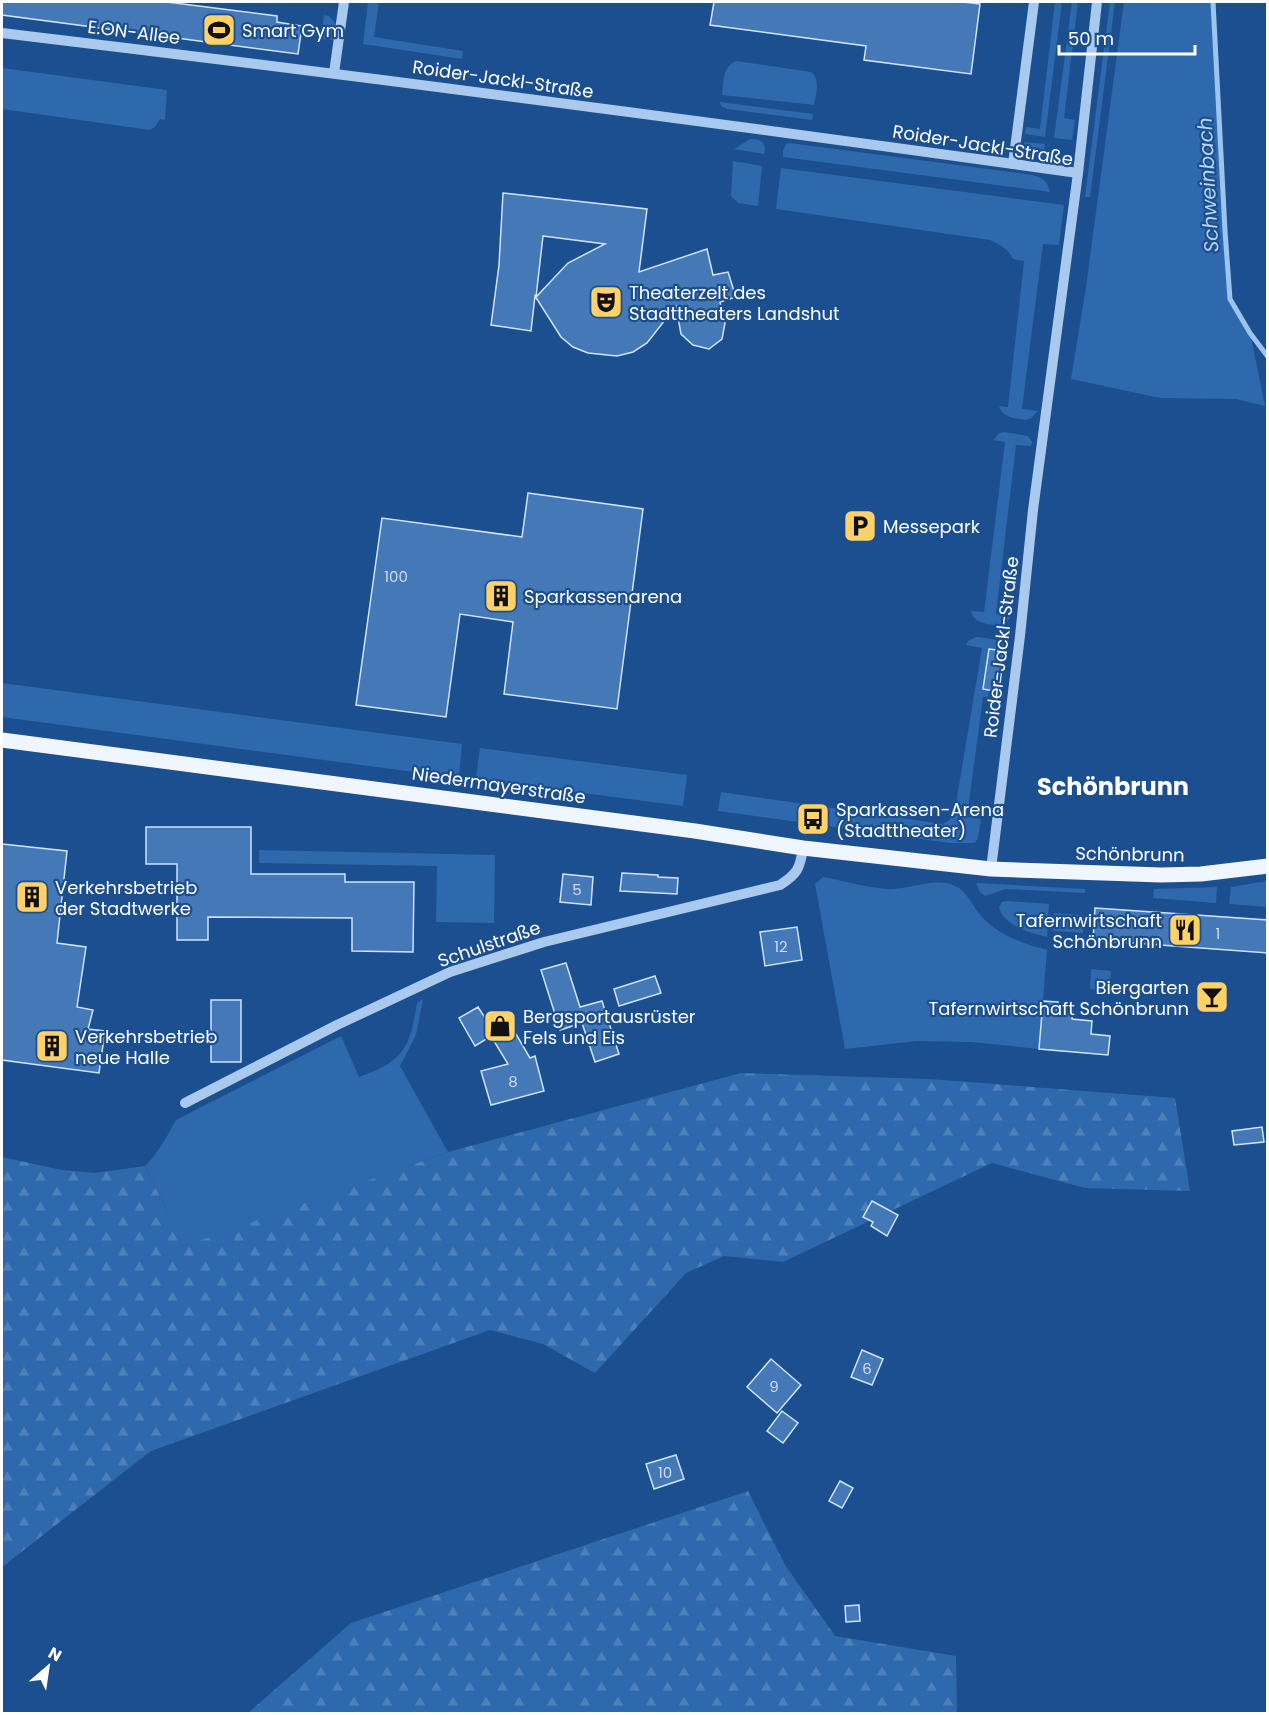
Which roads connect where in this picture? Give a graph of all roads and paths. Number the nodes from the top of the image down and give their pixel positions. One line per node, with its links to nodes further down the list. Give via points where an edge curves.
1 (344, 2): 5 (street)
2 (1034, 2): 6 (street)
3 (1097, 2): 7 (street)
4 (2, 33): 5 (street, E.ON-Allee)
5 (334, 73): 6 (street, Roider-Jackl-Straße)
6 (1013, 164): 7 (street, Roider-Jackl-Straße)
7 (1078, 173): 11 (street, Roider-Jackl-Straße)
8 (2, 740): 9 (main road, Niedermayerstraße)
9 (803, 848): 11 (main road, Niedermayerstraße); 12 (street, Schulstraße, via 795,875 780,885 543,942 450,972)
10 (1268, 866): 11 (main road, Schönbrunn, via 1161,875)
11 (991, 869)
12 (185, 1103)

